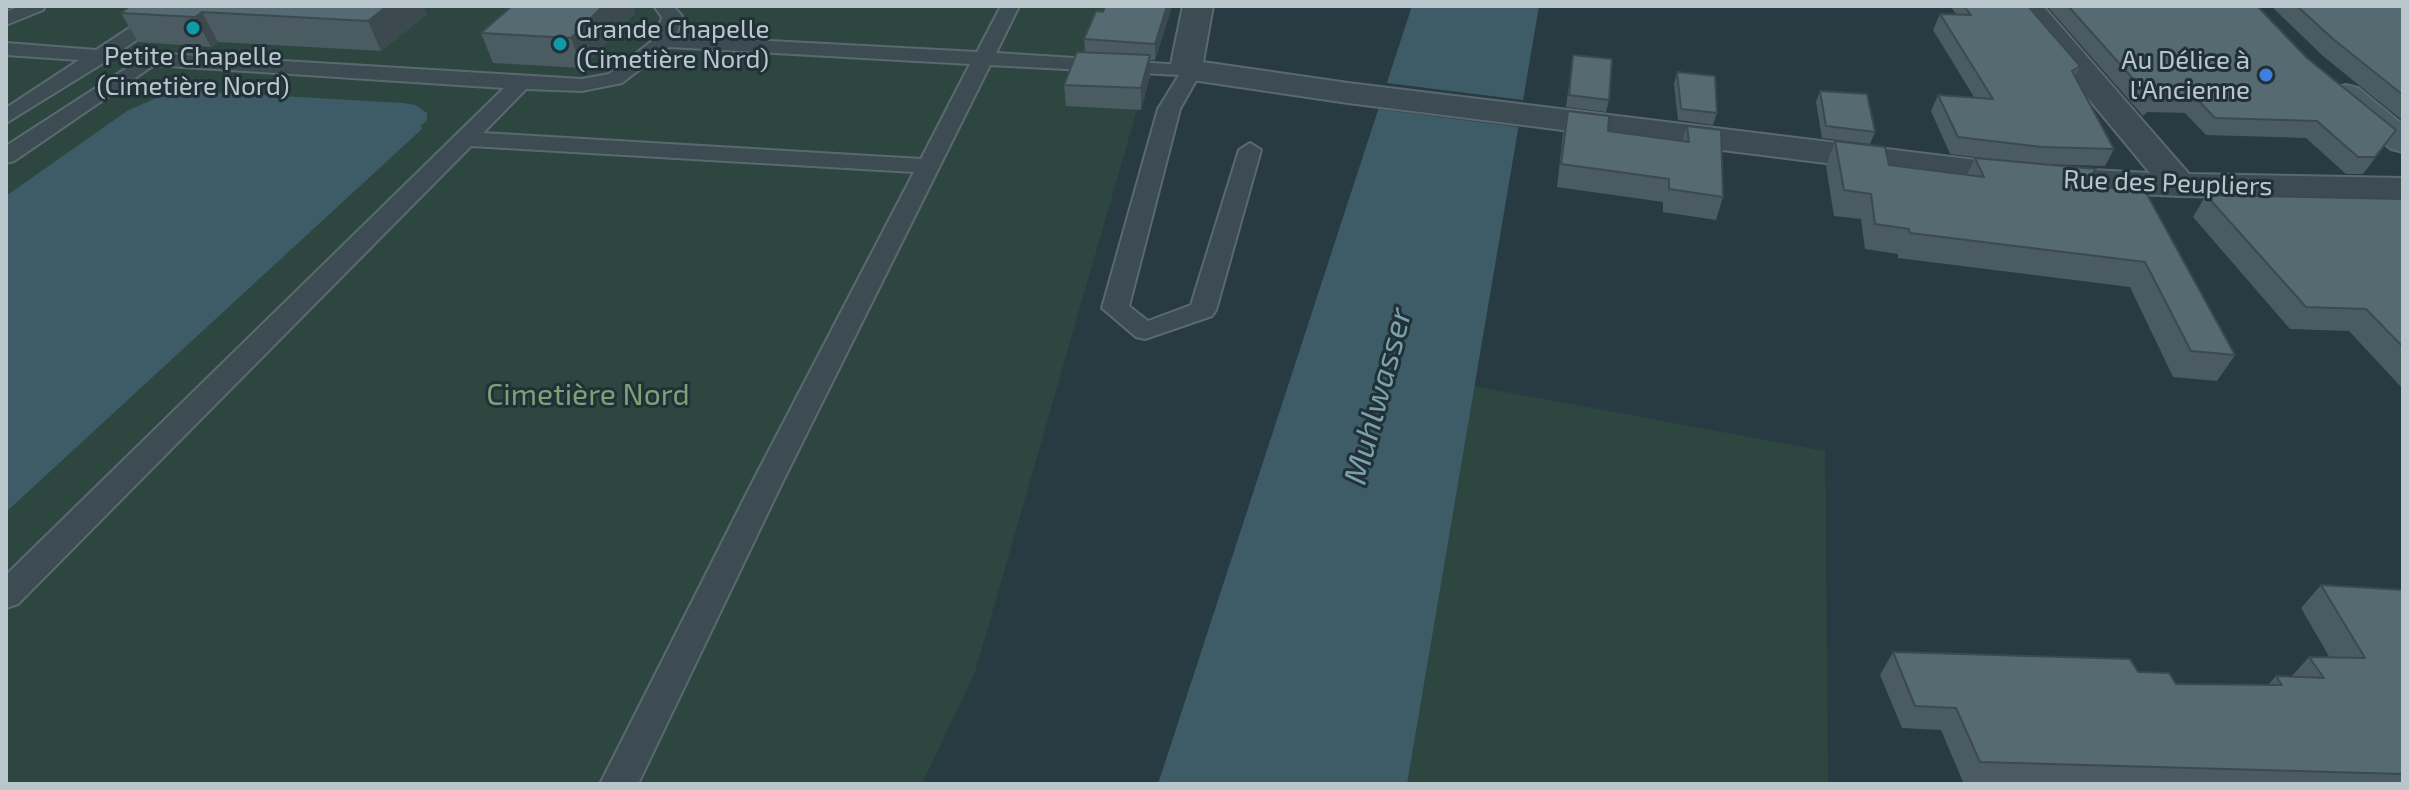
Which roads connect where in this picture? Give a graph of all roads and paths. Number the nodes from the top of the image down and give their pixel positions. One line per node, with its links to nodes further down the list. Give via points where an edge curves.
1 (36, 6): 7 (lane)
2 (176, 6): 10 (lane)
3 (663, 6): 8 (lane, via 672,16)
4 (1010, 6): 12 (lane)
5 (1198, 6): 13 (street, via 1187,64)
6 (2027, 6): 22 (street)
7 (6, 19)
8 (665, 41): 12 (lane); 15 (lane, via 615,79 582,85)
9 (6, 49): 10 (lane)
10 (98, 56): 11 (lane); 16 (lane)
11 (150, 59): 15 (lane); 20 (lane)
12 (982, 59): 13 (lane); 21 (lane)
13 (1192, 70): 19 (lane, via 1169,109 1115,308 1145,331 1203,310); 22 (street, Rue des Peupliers, via 2033,178)
14 (2322, 74): 18 (main road)
15 (521, 83): 17 (lane)
16 (6, 117)
17 (467, 139): 21 (lane); 24 (lane)
18 (2403, 142)
19 (1250, 150)
20 (6, 156)
21 (928, 166): 25 (lane)
22 (2179, 185): 23 (street, Rue des Peupliers)
23 (2403, 189)
24 (6, 595)
25 (619, 784)

